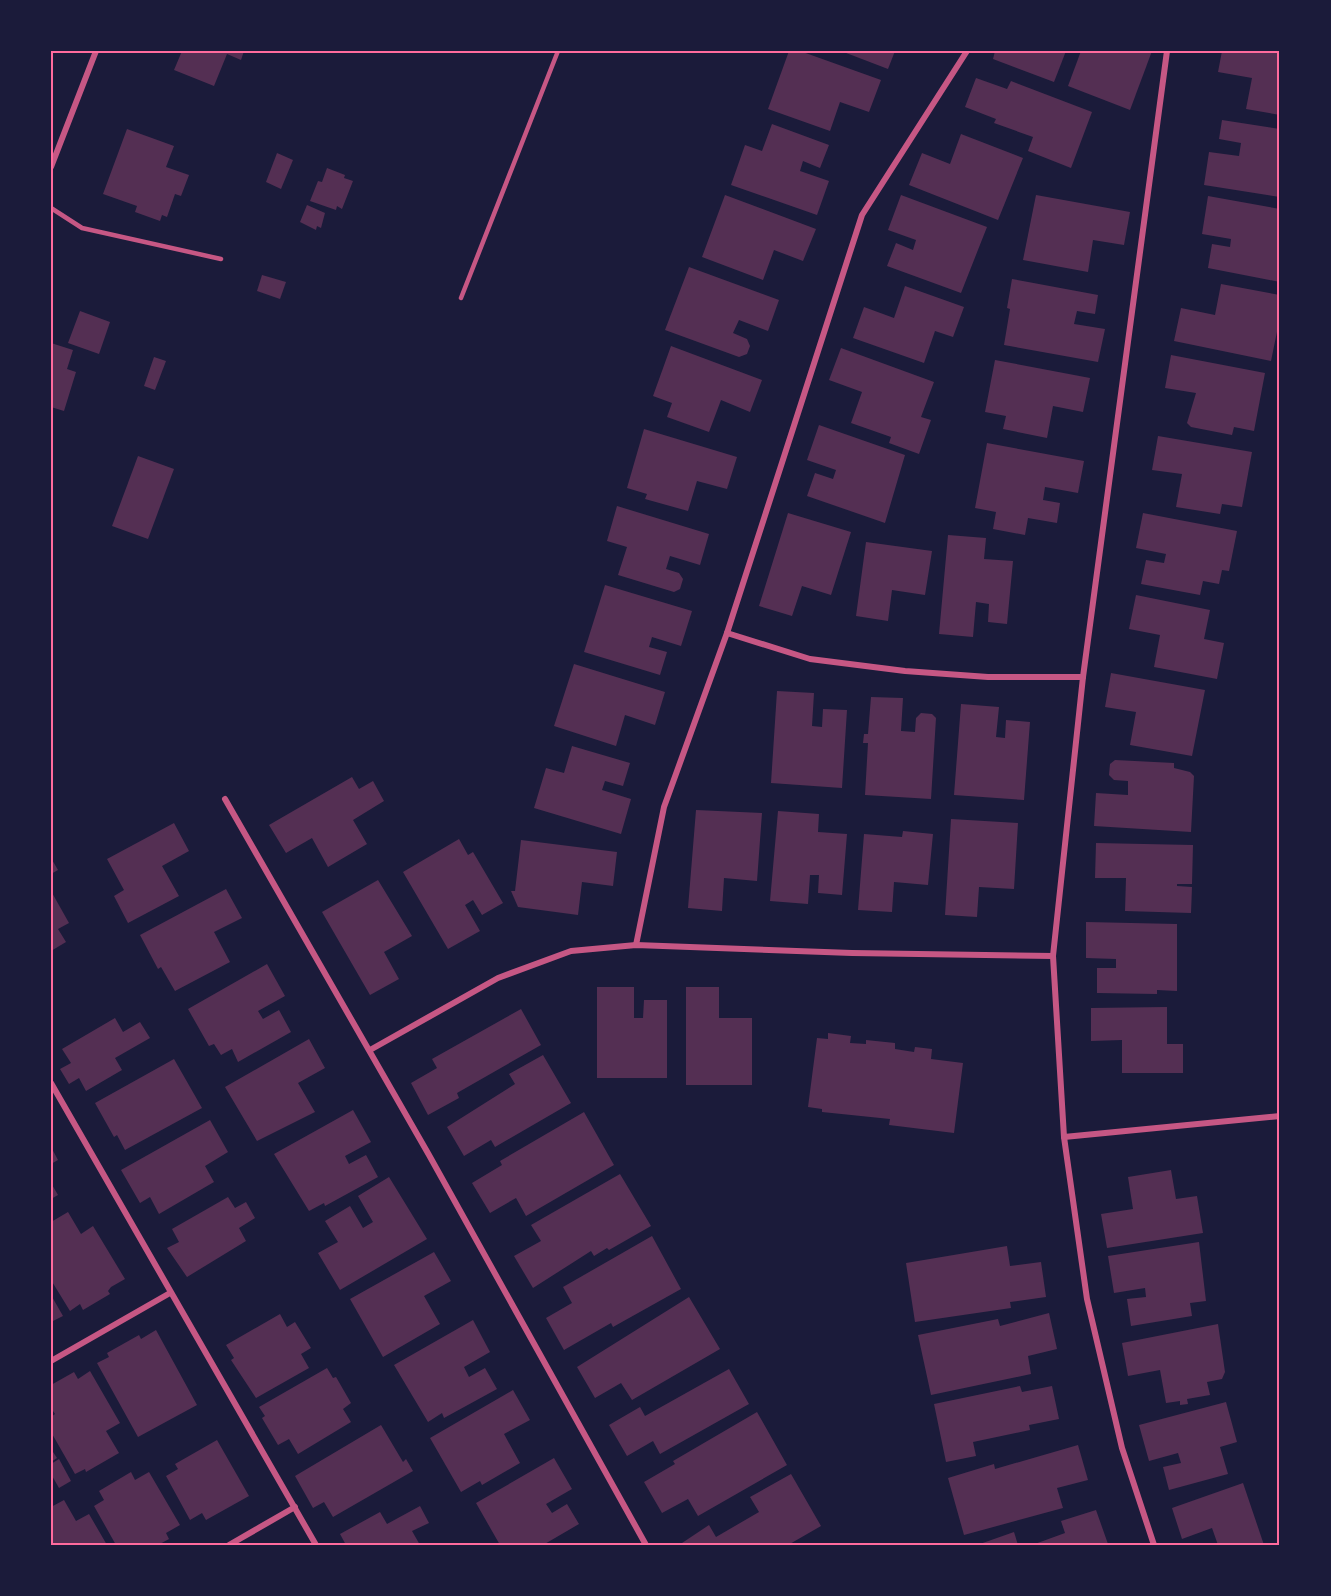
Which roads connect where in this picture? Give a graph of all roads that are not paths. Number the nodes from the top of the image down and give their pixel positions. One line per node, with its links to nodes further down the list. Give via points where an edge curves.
1 (96, 51): 5 (street)
2 (558, 51): 8 (lane)
3 (967, 51): 9 (street, via 862,215)
4 (1167, 51): 10 (street)
5 (51, 167)
6 (51, 208): 7 (lane, via 82,228)
7 (220, 259)
8 (461, 298)
9 (727, 633): 10 (street, via 810,659 905,671 988,677); 12 (street, via 663,807)
10 (1083, 677): 13 (street)
11 (225, 800): 14 (street)
12 (636, 945): 13 (street); 14 (street, via 571,951 498,978)
13 (1053, 956): 17 (street)
14 (370, 1050): 23 (street)
15 (51, 1083): 18 (street)
16 (1280, 1116): 17 (street)
17 (1064, 1137): 24 (street, via 1087,1299 1122,1448)
18 (170, 1293): 19 (street); 20 (street)
19 (51, 1361)
20 (295, 1507): 21 (street); 22 (street)
21 (230, 1545)
22 (316, 1545)
23 (646, 1545)
24 (1154, 1545)

